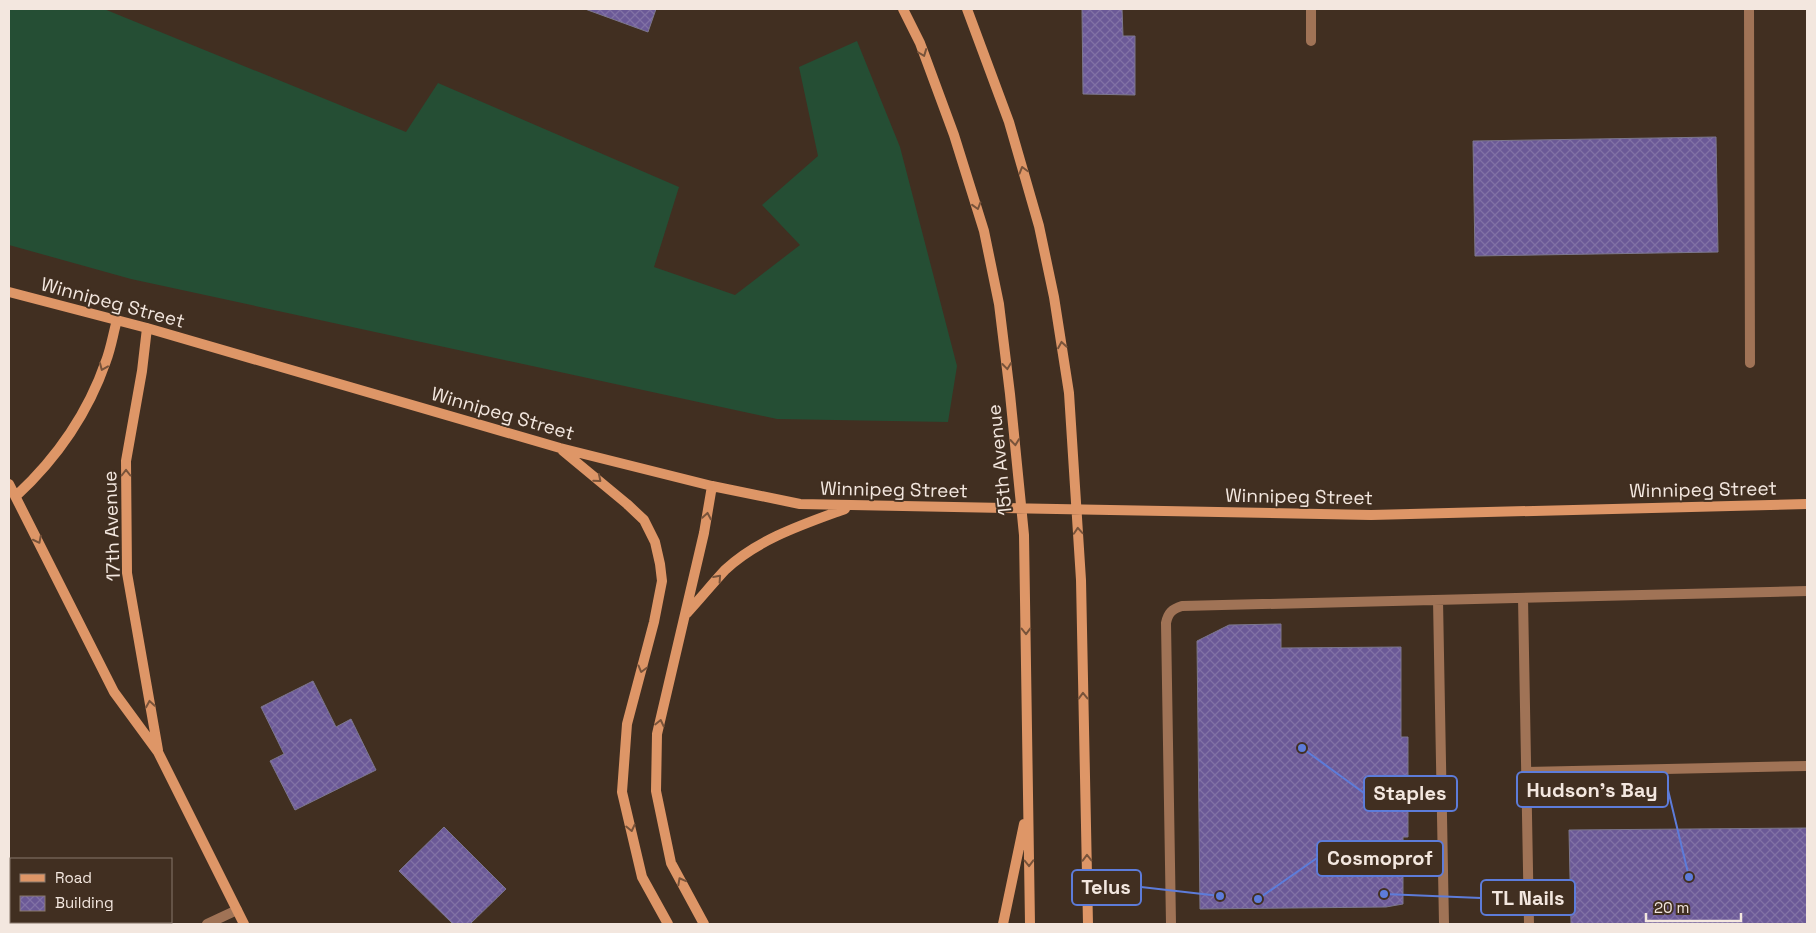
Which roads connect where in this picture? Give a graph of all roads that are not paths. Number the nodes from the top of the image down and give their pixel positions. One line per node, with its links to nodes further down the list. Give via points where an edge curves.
1 (903, 9): 23 (main road, 15th Avenue, one-way to 23, via 920,43 954,135 984,231 999,304 1024,535)
2 (967, 9): 31 (main road, one-way to 2, via 1081,580 1069,393 1039,226 1009,122)
3 (1311, 9): 5 (lane)
4 (1749, 9): 9 (lane)
5 (1311, 41)
6 (9, 292): 7 (main road, Winnipeg Street)
7 (117, 320): 8 (main road, Winnipeg Street); 13 (main road, one-way to 13, via 106,361 80,420 39,475)
8 (147, 328): 10 (main road, Winnipeg Street); 20 (main road, 17th Avenue, one-way to 8, via 127,573 126,461)
9 (1750, 363)
10 (560, 448): 12 (main road, Winnipeg Street); 27 (main road, one-way to 27, via 644,520 655,542 660,564 662,581 654,622 627,724 622,792 642,877)
11 (9, 484): 13 (main road, 17th Avenue)
12 (712, 486): 15 (main road, Winnipeg Street, via 800,504); 19 (main road, one-way to 12)
13 (16, 496): 20 (main road, 17th Avenue, one-way to 20, via 114,692)
14 (1807, 504): 15 (main road, Winnipeg Street, via 1371,515)
15 (850, 506): 19 (main road, one-way to 15, via 726,570 747,553 787,531)
16 (1807, 591): 17 (lane)
17 (1523, 598): 18 (lane); 22 (lane)
18 (1438, 600): 32 (lane, via 1182,606 1168,614); 33 (lane)
19 (686, 614): 28 (main road, one-way to 19, via 671,863 656,791 657,734)
20 (158, 752): 24 (main road, 17th Avenue)
21 (1807, 766): 22 (lane)
22 (1526, 772): 34 (lane)
23 (1028, 804): 29 (main road); 30 (main road, 15th Avenue, one-way to 30)
24 (237, 910): 25 (lane); 26 (main road, 17th Avenue)
25 (207, 924)
26 (244, 924)
27 (668, 924)
28 (704, 924)
29 (1003, 924)
30 (1030, 924)
31 (1088, 924)
32 (1171, 924)
33 (1444, 924)
34 (1529, 924)

